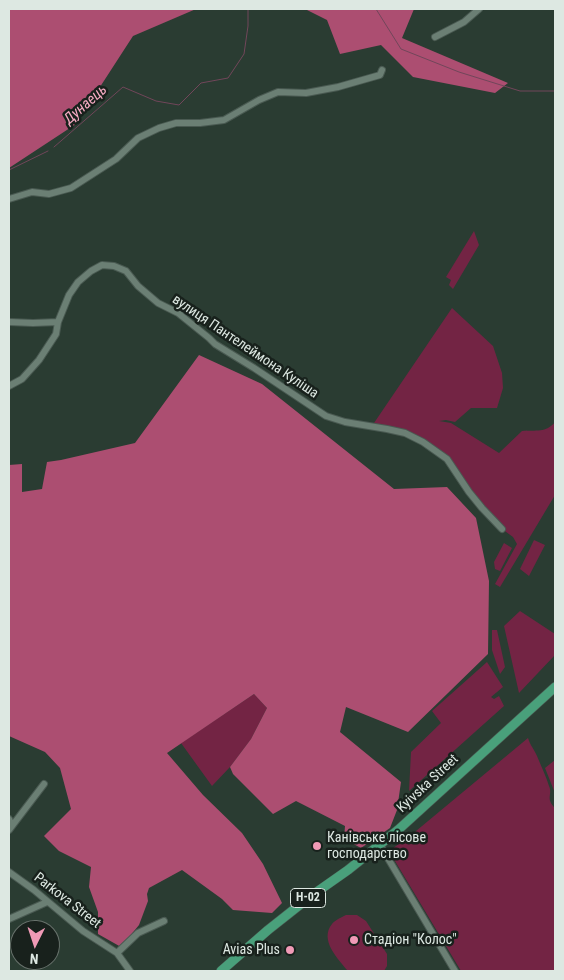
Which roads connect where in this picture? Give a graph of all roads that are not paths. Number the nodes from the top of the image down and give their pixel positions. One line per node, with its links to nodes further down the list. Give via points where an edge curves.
1 (479, 9): 2 (street, via 464,22)
2 (435, 37)
3 (382, 70): 4 (street, via 380,75 338,87 306,93 278,92 224,120 176,123 159,128 138,138 116,158 71,188 50,194 32,192)
4 (9, 199)
5 (9, 322): 6 (street)
6 (58, 322): 7 (street, вулиця Пантелеймона Куліша, via 56,334 39,360 22,379); 8 (street, вулиця Пантелеймона Куліша, via 78,282 102,265 114,266 126,272 158,303 178,314 215,344 326,416 405,433 424,442 447,459 469,492)
7 (9, 386)
8 (502, 529)
9 (555, 687): 13 (main road, Kyivska Street / Н-02)
10 (44, 784): 12 (street)
11 (9, 819): 12 (street)
12 (10, 828)
13 (380, 845): 20 (main road, Kyivska Street / Н-02, via 268,930); 21 (street)
14 (9, 872): 15 (street, Parkova Street)
15 (48, 902): 16 (street); 18 (street, Parkova Street, via 83,931)
16 (9, 919)
17 (164, 921): 18 (street, via 138,933)
18 (117, 953): 19 (street, Parkova Street)
19 (130, 971)
20 (221, 971)
21 (455, 971)

